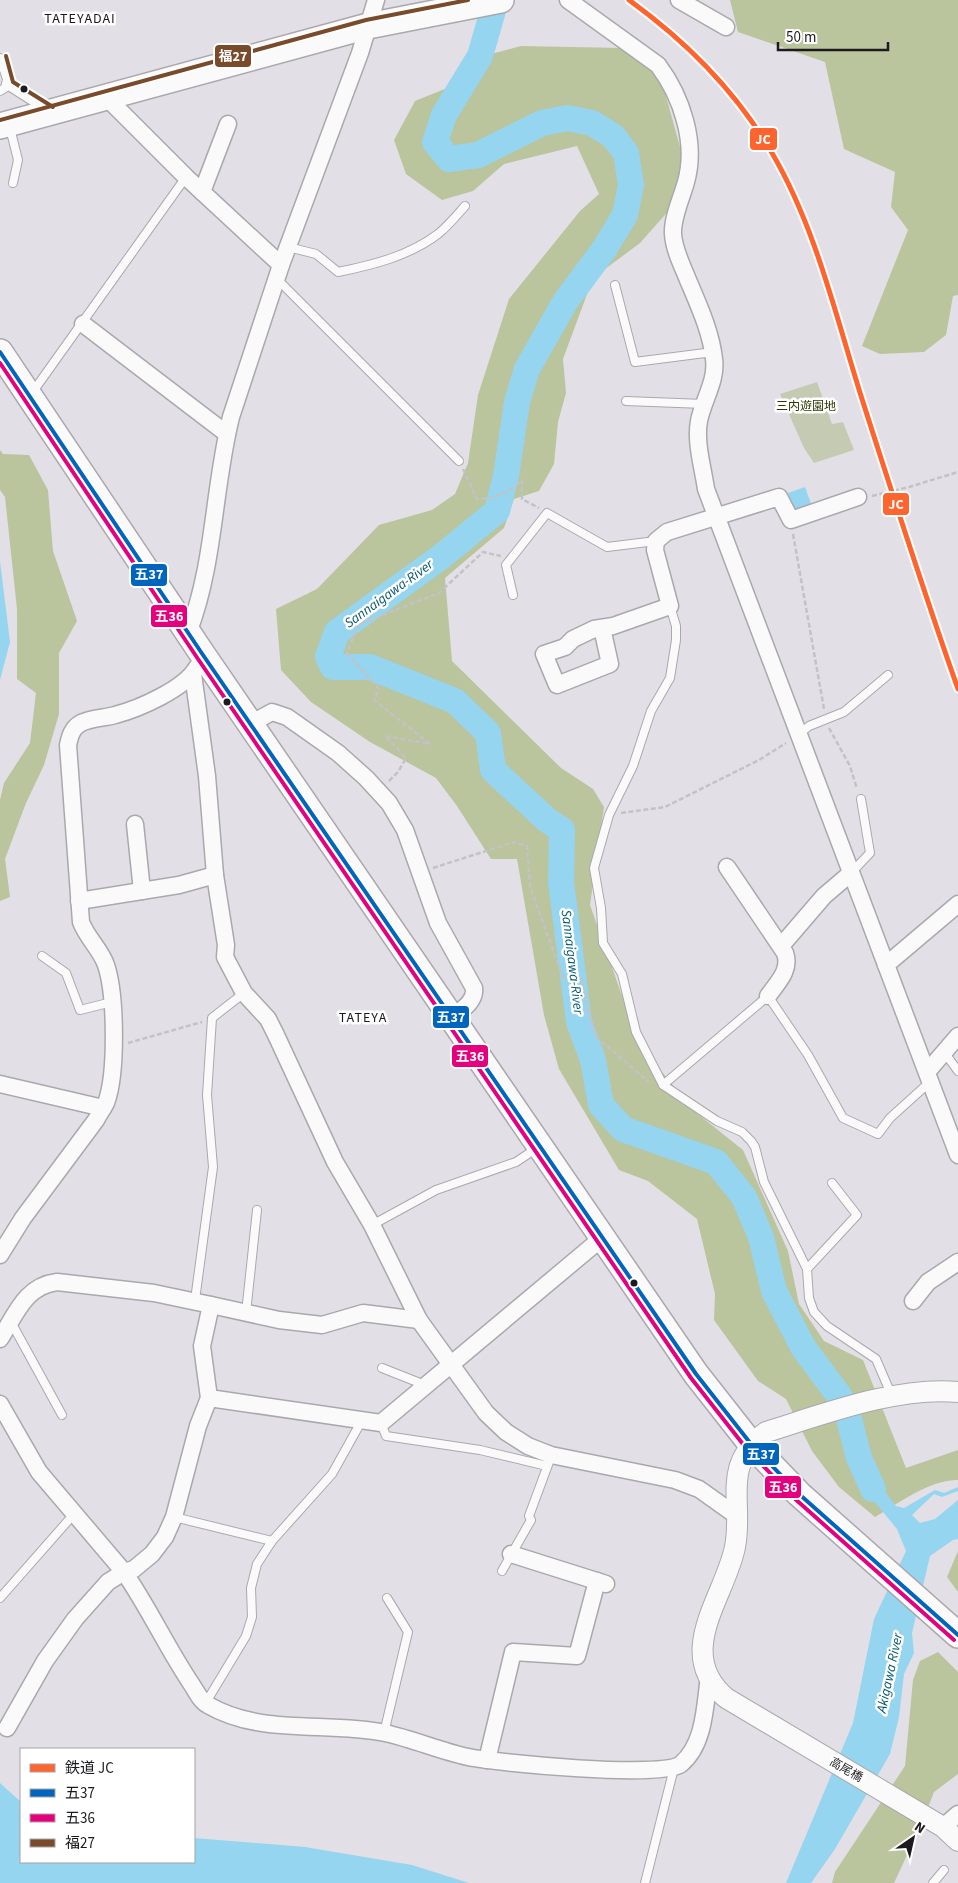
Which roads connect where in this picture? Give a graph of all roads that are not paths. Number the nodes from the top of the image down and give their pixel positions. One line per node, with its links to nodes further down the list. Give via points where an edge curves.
1 (376, 0): 5 (street)
2 (568, 0): 23 (street, via 646,54 658,65 672,87 688,132 690,158 673,231 675,245)
3 (679, 0): 6 (street)
4 (493, 2): 5 (main road)
5 (368, 26): 10 (main road); 18 (street)
6 (726, 27)
7 (0, 58): 8 (lane)
8 (7, 85): 9 (lane); 11 (lane)
9 (0, 91)
10 (106, 97): 11 (main road); 14 (street)
11 (50, 112): 13 (main road)
12 (228, 124): 16 (street)
13 (4, 125): 15 (lane, via 18,160)
14 (186, 177): 16 (street); 21 (lane)
15 (13, 183)
16 (202, 192): 19 (street)
17 (465, 206): 18 (lane, via 439,233 416,248 361,267 338,272 316,254)
18 (288, 247): 19 (street)
19 (279, 272): 27 (street); 28 (lane)
20 (615, 285): 23 (lane, via 635,362)
21 (83, 324): 24 (lane); 27 (street)
22 (0, 352): 24 (main road)
23 (713, 352): 26 (street, via 715,374)
24 (29, 397): 35 (main road)
25 (626, 402): 26 (lane)
26 (704, 404): 30 (street, via 699,423 701,454 706,489)
27 (227, 434): 35 (street, via 204,585)
28 (459, 461)
29 (858, 497): 30 (street, via 791,520 779,497)
30 (716, 517): 31 (street, via 667,532); 39 (street)
31 (656, 541): 32 (lane, via 607,547 547,513 506,565); 33 (street, via 655,550)
32 (513, 595)
33 (670, 606): 34 (street); 60 (lane, via 676,626 670,678 651,711 633,766 609,815 594,868 602,908 603,943 622,974 636,1032)
34 (602, 628)
35 (188, 632): 36 (main road)
36 (198, 665): 38 (main road); 44 (street); 46 (street, via 163,695 133,711 82,723 69,737)
37 (888, 675): 39 (lane, via 844,712 809,726)
38 (250, 724): 54 (main road); 54 (street, via 272,712 287,717 338,753 379,791 397,815 438,922 474,988 475,995)
39 (798, 735): 43 (street)
40 (861, 799): 43 (lane, via 870,853)
41 (135, 824): 45 (street)
42 (727, 867): 48 (street)
43 (851, 873): 48 (street, via 824,896); 50 (street)
44 (214, 875): 45 (street, via 178,886); 51 (street, via 226,945 225,957)
45 (142, 891): 46 (street)
46 (79, 901): 53 (street, via 86,934 106,964)
47 (958, 904): 50 (street)
48 (780, 946): 52 (street, via 788,962)
49 (42, 956): 53 (lane, via 66,973 80,1010)
50 (886, 964): 58 (street)
51 (244, 993): 66 (street, via 272,1027 335,1162); 72 (lane, via 212,1018 207,1095 213,1167)
52 (768, 996): 58 (lane, via 808,1055 843,1118 852,1123 878,1134); 60 (lane)
53 (112, 1002): 61 (street, via 113,1047 109,1090)
54 (452, 1018): 62 (main road)
55 (958, 1036): 56 (street)
56 (944, 1051): 57 (lane); 58 (street)
57 (958, 1071)
58 (929, 1076): 63 (street)
59 (0, 1084): 61 (street)
60 (663, 1085): 70 (lane, via 717,1121 742,1132 751,1141 764,1182)
61 (103, 1108): 68 (street)
62 (539, 1146): 66 (lane, via 516,1162 436,1190); 67 (main road)
63 (958, 1155)
64 (832, 1183): 70 (lane, via 857,1215)
65 (257, 1210): 73 (lane)
66 (372, 1225): 74 (street)
67 (602, 1238): 77 (street); 87 (main road, via 696,1374)
68 (0, 1255)
69 (958, 1262): 71 (street, via 928,1282)
70 (806, 1269): 82 (lane, via 809,1298 818,1318 876,1359)
71 (913, 1301)
72 (203, 1303): 73 (street); 75 (street, via 154,1293 57,1282 37,1287); 81 (street, via 202,1346)
73 (246, 1313): 74 (street, via 322,1324 363,1313)
74 (418, 1320): 77 (street)
75 (11, 1322): 76 (street); 84 (lane)
76 (0, 1339)
77 (450, 1364): 79 (street); 88 (street, via 486,1414)
78 (382, 1368): 79 (lane)
79 (425, 1385): 86 (street)
80 (958, 1392): 82 (street, via 922,1391)
81 (209, 1398): 85 (street); 91 (street, via 198,1426)
82 (886, 1398): 87 (street, via 766,1432)
83 (1, 1410): 89 (street, via 39,1472)
84 (62, 1415)
85 (361, 1422): 86 (street); 92 (lane, via 332,1474)
86 (381, 1423): 88 (lane, via 386,1436)
87 (751, 1444): 90 (street, via 737,1473); 98 (main road, via 822,1515)
88 (549, 1461): 90 (street, via 675,1480 699,1489); 93 (lane, via 529,1516 531,1520)
89 (74, 1514): 95 (street); 96 (lane)
90 (737, 1516): 99 (street, via 733,1556 704,1630 704,1654)
91 (174, 1517): 92 (lane); 95 (street, via 152,1554 134,1569)
92 (272, 1541): 100 (lane, via 257,1564 251,1588 252,1617 246,1636)
93 (512, 1554): 94 (lane); 103 (street, via 602,1583 577,1656 514,1652)
94 (502, 1571)
95 (124, 1572): 100 (street, via 170,1652); 101 (street, via 108,1582 75,1619 45,1661)
96 (0, 1598)
97 (387, 1598): 102 (lane, via 408,1632)
98 (958, 1635)
99 (709, 1676): 104 (street, via 704,1720 694,1750); 105 (street, 高尾橋, via 726,1698 787,1735 905,1804)
100 (205, 1704): 102 (street, via 232,1717 256,1723)
101 (6, 1728)
102 (384, 1732): 103 (street)
103 (487, 1760): 104 (street, via 577,1769 662,1771)
104 (674, 1768): 108 (lane)
105 (951, 1820): 106 (street, 高尾橋)
106 (958, 1841)
107 (944, 1870): 109 (lane)
108 (645, 1883)
109 (933, 1883)

